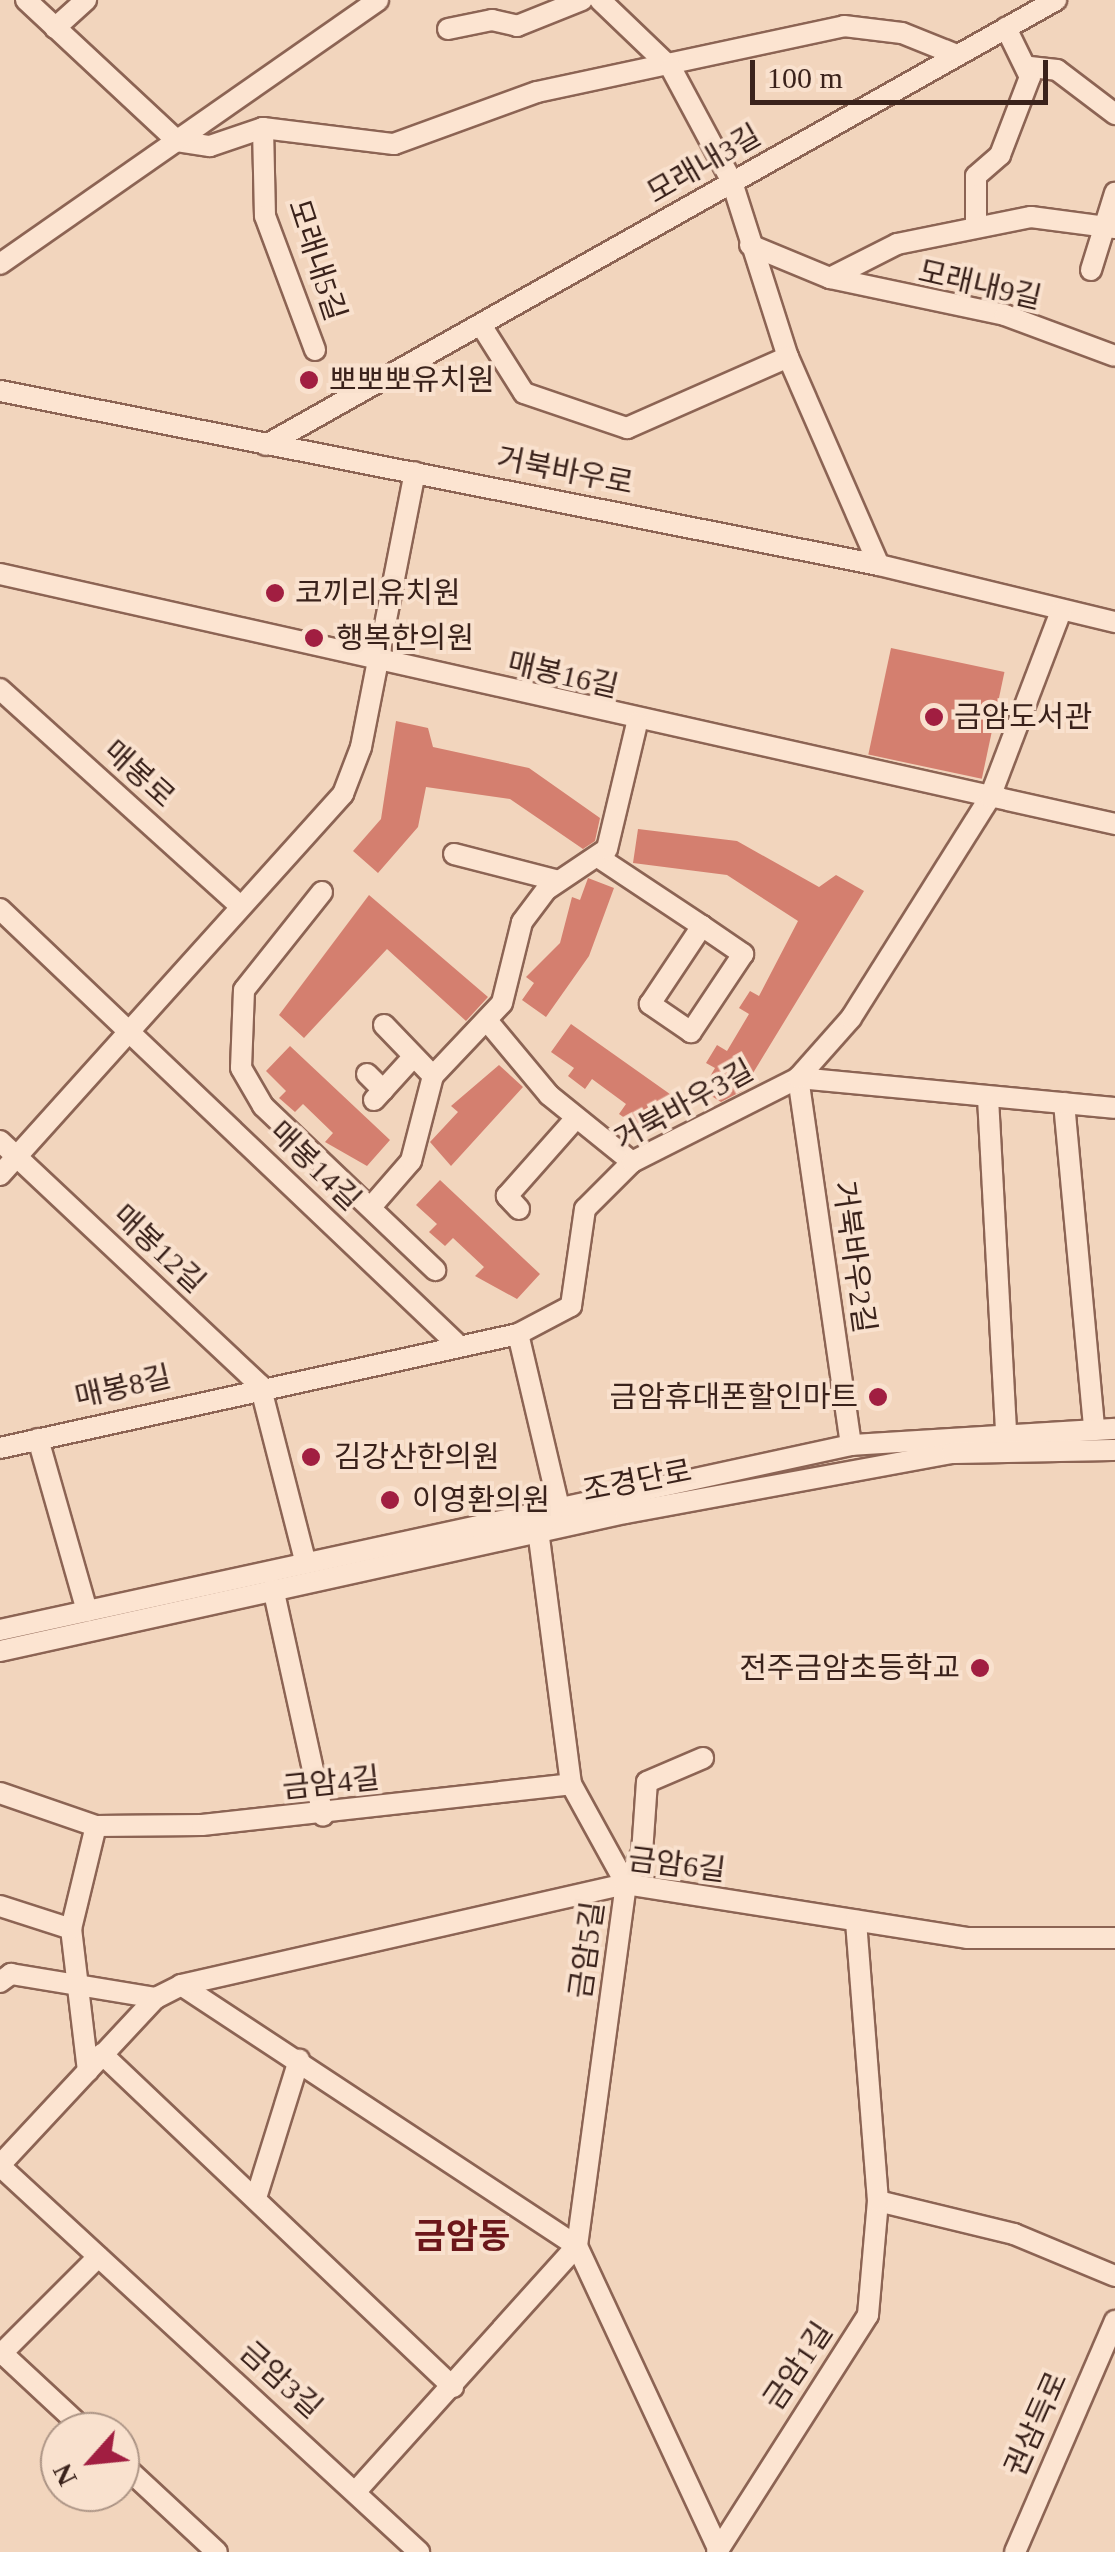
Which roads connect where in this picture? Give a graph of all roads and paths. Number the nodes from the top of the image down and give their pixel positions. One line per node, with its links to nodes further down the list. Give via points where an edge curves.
1 (26, 0): 7 (street)
2 (86, 0): 7 (street)
3 (378, 0): 15 (street)
4 (582, 0): 9 (street, via 517,26 492,20)
5 (600, 0): 12 (street)
6 (1056, 0): 8 (street, 모래내3길)
7 (55, 28): 15 (street)
8 (1006, 28): 10 (street, 모래내3길); 11 (street)
9 (448, 29)
10 (957, 55): 12 (street, via 902,33 844,26); 16 (street, 모래내3길)
11 (1030, 67): 13 (street, via 1057,70); 19 (street, via 1000,155 976,176)
12 (671, 68): 14 (street, via 537,92 394,144); 16 (street)
13 (1115, 114)
14 (263, 128): 15 (street, via 210,146); 25 (street, 모래내5길, via 265,216)
15 (177, 140): 21 (street)
16 (732, 182): 20 (street); 24 (street, 모래내3길)
17 (1115, 194): 18 (street)
18 (1109, 226): 19 (street, 모래내9길, via 1031,218); 22 (street)
19 (976, 227): 23 (street, 모래내9길, via 860,255)
20 (750, 245): 23 (street, 모래내9길); 27 (street)
21 (0, 264)
22 (1091, 270)
23 (830, 278): 26 (street, 모래내9길, via 1005,314)
24 (480, 325): 27 (street, via 524,393 627,428); 29 (street, 모래내3길)
25 (315, 350)
26 (1115, 356)
27 (788, 357): 31 (street)
28 (0, 391): 29 (street, 거북바우로)
29 (266, 445): 30 (street, 거북바우로)
30 (415, 472): 31 (street, 거북바우로); 35 (street)
31 (880, 566): 33 (street, 거북바우로)
32 (0, 574): 35 (street, 매봉16길)
33 (1061, 611): 34 (street, 거북바우로); 38 (street, 거북바우3길)
34 (1115, 622)
35 (380, 665): 37 (street, 매봉16길); 44 (street, via 342,794)
36 (0, 689): 44 (street, 매봉로)
37 (637, 723): 38 (street, 매봉16길); 41 (street, via 613,834)
38 (990, 796): 39 (street, 매봉16길); 53 (street, 거북바우3길, via 850,1018)
39 (1115, 824)
40 (454, 854): 42 (street)
41 (598, 857): 42 (street); 46 (street)
42 (559, 881): 47 (street, via 522,922)
43 (322, 892): 62 (street, via 257,966 237,1042 263,1106)
44 (237, 903): 49 (street)
45 (0, 909): 49 (street, 매봉14길)
46 (702, 926): 46 (street, via 743,954 691,1032 650,1004)
47 (489, 1023): 52 (street); 57 (street)
48 (384, 1024): 50 (street)
49 (134, 1033): 59 (street); 66 (street, 매봉14길)
50 (414, 1056): 51 (street, via 378,1095); 52 (street)
51 (367, 1074)
52 (433, 1076): 62 (street, via 412,1161)
53 (798, 1078): 54 (street, 거북바우3길); 60 (street, 거북바우3길); 71 (street, 거북바우2길)
54 (988, 1098): 55 (street, 거북바우3길); 68 (street)
55 (1064, 1103): 56 (street, 거북바우3길); 69 (street)
56 (1115, 1108)
57 (576, 1118): 60 (street); 63 (street, via 507,1196)
58 (0, 1141): 59 (street, 매봉12길)
59 (17, 1157): 61 (street); 67 (street, 매봉12길)
60 (632, 1162): 65 (street, 거북바우3길, via 585,1210 571,1306)
61 (0, 1175)
62 (371, 1207): 64 (street)
63 (520, 1208)
64 (435, 1270)
65 (518, 1334): 66 (street); 74 (street)
66 (456, 1342): 67 (street)
67 (260, 1385): 70 (street, 매봉8길); 76 (street)
68 (1006, 1428): 69 (street, 조경단로); 71 (street, 조경단로)
69 (1104, 1429)
70 (38, 1438): 72 (street, 매봉8길); 78 (street)
71 (852, 1445): 74 (street, 조경단로)
72 (0, 1448)
73 (1115, 1450): 75 (street, 조경단로, via 952,1454)
74 (558, 1503): 75 (street); 76 (street, 조경단로)
75 (538, 1531): 77 (street, 조경단로); 82 (street, 금암5길)
76 (305, 1560): 78 (street, 조경단로)
77 (274, 1588): 80 (street, 조경단로); 84 (street)
78 (87, 1611): 79 (street, 조경단로)
79 (0, 1630)
80 (0, 1651)
81 (704, 1758): 86 (street, via 647,1782 642,1853)
82 (571, 1784): 84 (street, 금암4길); 86 (street, 금암5길)
83 (0, 1793): 85 (street, 금암4길)
84 (323, 1816): 85 (street, 금암4길)
85 (96, 1826): 89 (street)
86 (626, 1884): 88 (street, 금암6길); 93 (street, 금암6길); 101 (street, 금암5길)
87 (0, 1906): 89 (street)
88 (856, 1921): 90 (street, 금암6길, via 967,1938); 100 (street, 금암1길)
89 (72, 1929): 92 (street)
90 (1115, 1938)
91 (4, 1972): 92 (street)
92 (71, 1982): 94 (street); 97 (street)
93 (181, 1984): 94 (street, 금암6길); 96 (street)
94 (156, 1998): 95 (street, 금암6길)
95 (102, 2054): 97 (street, 금암6길); 99 (street)
96 (300, 2060): 99 (street); 101 (street)
97 (88, 2071): 98 (street, 금암6길)
98 (0, 2166): 102 (street, 금암3길)
99 (256, 2198): 106 (street)
100 (878, 2200): 103 (street, via 1014,2234); 111 (street, 금암1길, via 868,2315)
101 (577, 2246): 106 (street); 111 (street)
102 (98, 2258): 105 (street); 109 (street, 금암3길)
103 (1115, 2276)
104 (1115, 2320): 113 (street, 권삼득로)
105 (1, 2354): 107 (street)
106 (454, 2387): 109 (street)
107 (65, 2412)
108 (140, 2481): 112 (street)
109 (358, 2489): 110 (street, 금암3길)
110 (413, 2550)
111 (717, 2550)
112 (217, 2552)
113 (1015, 2552)

